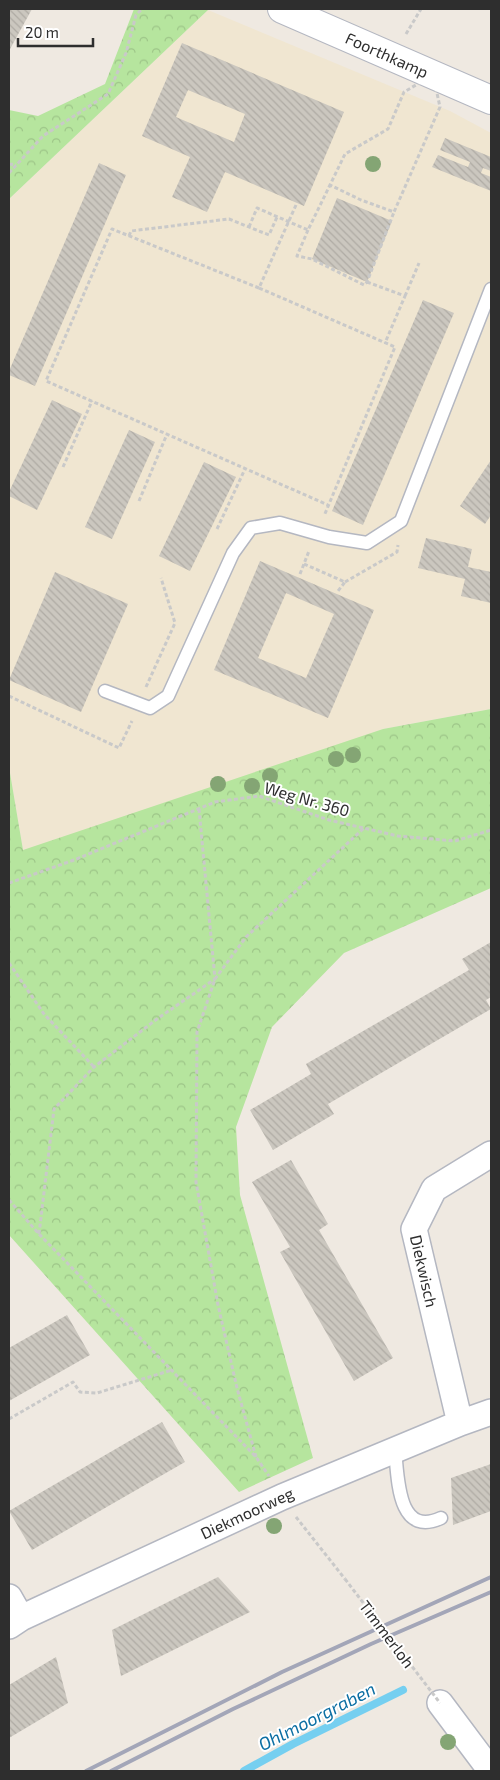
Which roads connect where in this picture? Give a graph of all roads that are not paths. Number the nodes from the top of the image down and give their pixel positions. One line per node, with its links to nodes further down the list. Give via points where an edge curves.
1 (282, 9): 2 (street, Foorthkamp)
2 (491, 100)
3 (491, 289): 4 (lane, via 401,521 366,543 280,523 251,528 233,553 168,696 150,708)
4 (105, 691)
5 (491, 1154): 7 (street, Diekwisch, via 434,1190 414,1229)
6 (491, 1412): 7 (street, Diekmoorweg)
7 (460, 1422): 8 (street, Diekmoorweg)
8 (395, 1450): 9 (lane, via 401,1499 407,1513 420,1522); 11 (street, Diekmoorweg, via 282,1497)
9 (442, 1518)
10 (9, 1597): 11 (street)
11 (15, 1622)
12 (440, 1703): 13 (street)
13 (491, 1771)

